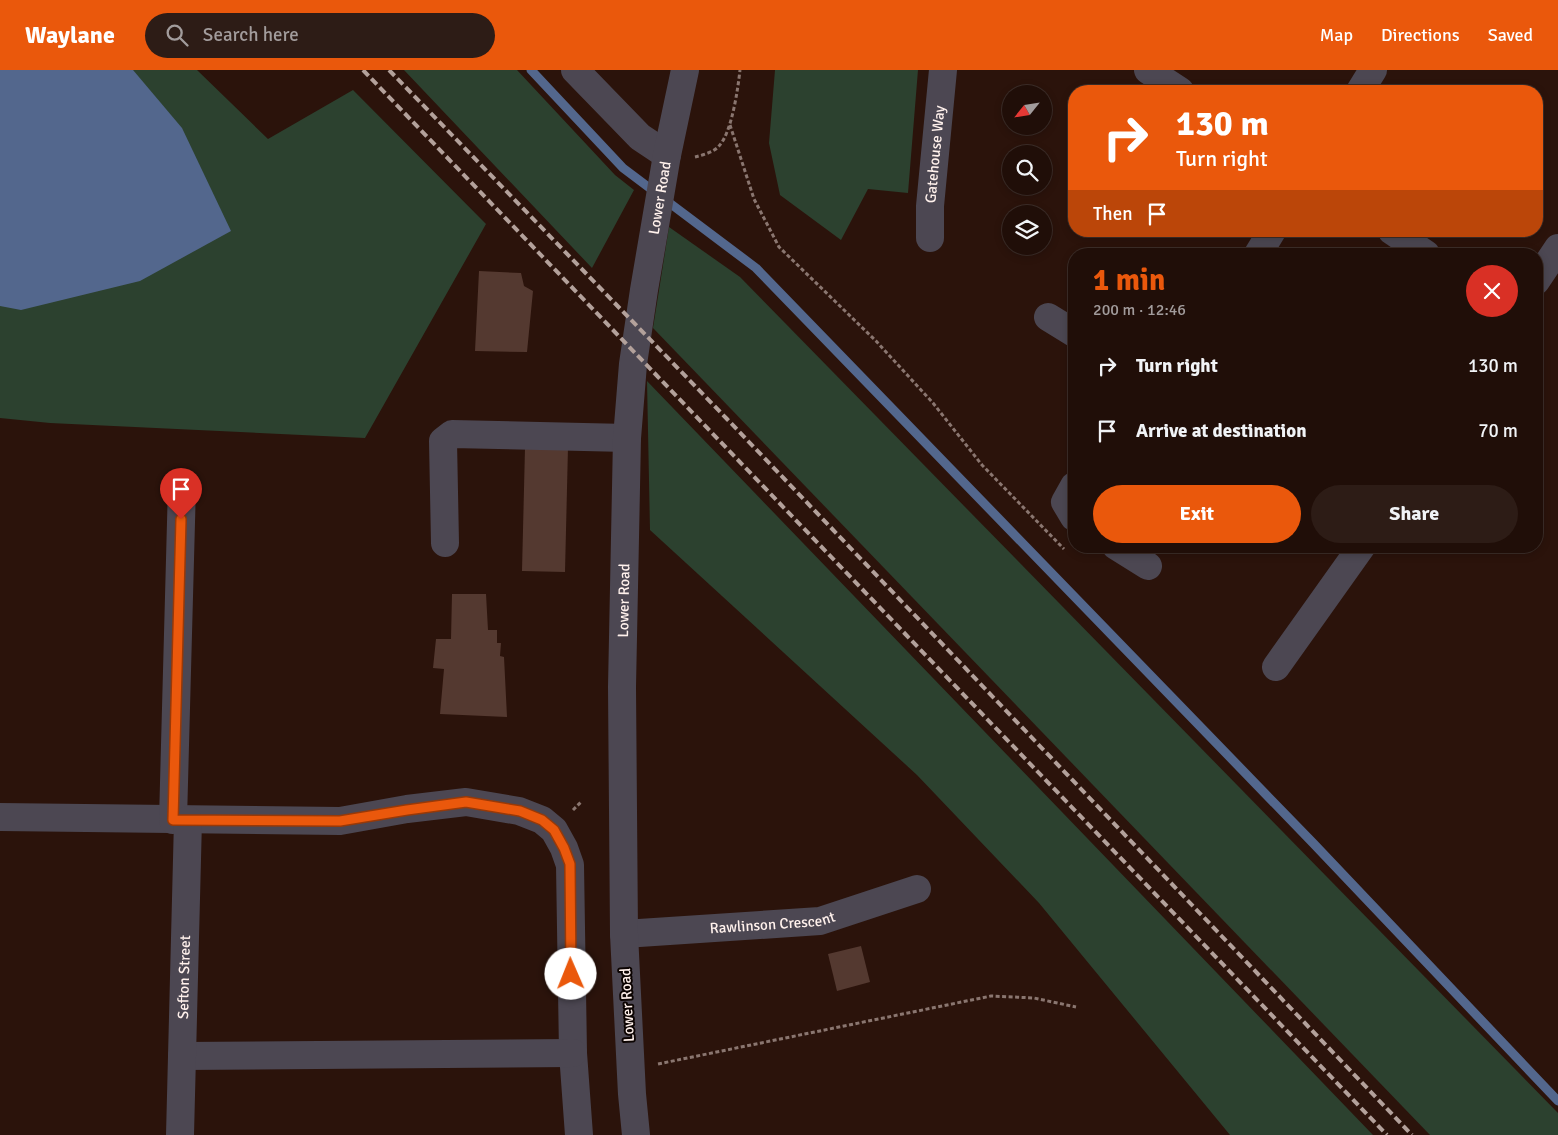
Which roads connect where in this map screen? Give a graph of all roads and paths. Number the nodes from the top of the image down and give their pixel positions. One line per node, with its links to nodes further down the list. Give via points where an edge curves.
1 (575, 70): 10 (street)
2 (685, 70): 10 (street, Lower Road)
3 (740, 70): 9 (path)
4 (943, 70): 13 (street, Gatehouse Way)
5 (1148, 70): 7 (street)
6 (1374, 70): 8 (street)
7 (1171, 85)
8 (1364, 85)
9 (730, 125): 10 (path, via 719,146 705,155); 23 (path, via 754,200 779,247 876,341 933,403 982,465)
10 (666, 162): 20 (street, Lower Road, via 633,364)
11 (1268, 237): 14 (street)
12 (1401, 237): 15 (street)
13 (930, 238)
14 (1262, 248)
15 (1417, 248)
16 (1558, 248): 17 (street)
17 (1543, 270)
18 (1048, 317): 19 (street)
19 (1068, 329)
20 (627, 438): 22 (street, via 447,436 443,441); 31 (street, Lower Road, via 622,687)
21 (182, 485): 29 (street, Sefton Street)
22 (445, 543)
23 (1064, 549)
24 (1127, 553): 26 (street)
25 (1357, 553): 27 (street)
26 (1148, 566)
27 (1276, 667)
28 (0, 817): 29 (street)
29 (180, 820): 33 (street, via 340,821 466,802 520,811 542,820 554,830 570,864); 34 (street, Sefton Street)
30 (917, 889): 31 (street, Rawlinson Crescent, via 820,921)
31 (624, 934): 35 (street, Lower Road)
32 (1076, 1007): 35 (path, via 1034,998 991,996)
33 (573, 1053): 34 (street); 37 (street)
34 (182, 1056): 36 (street, Sefton Street)
35 (630, 1070): 38 (street, Lower Road)
36 (180, 1135)
37 (579, 1135)
38 (636, 1135)

